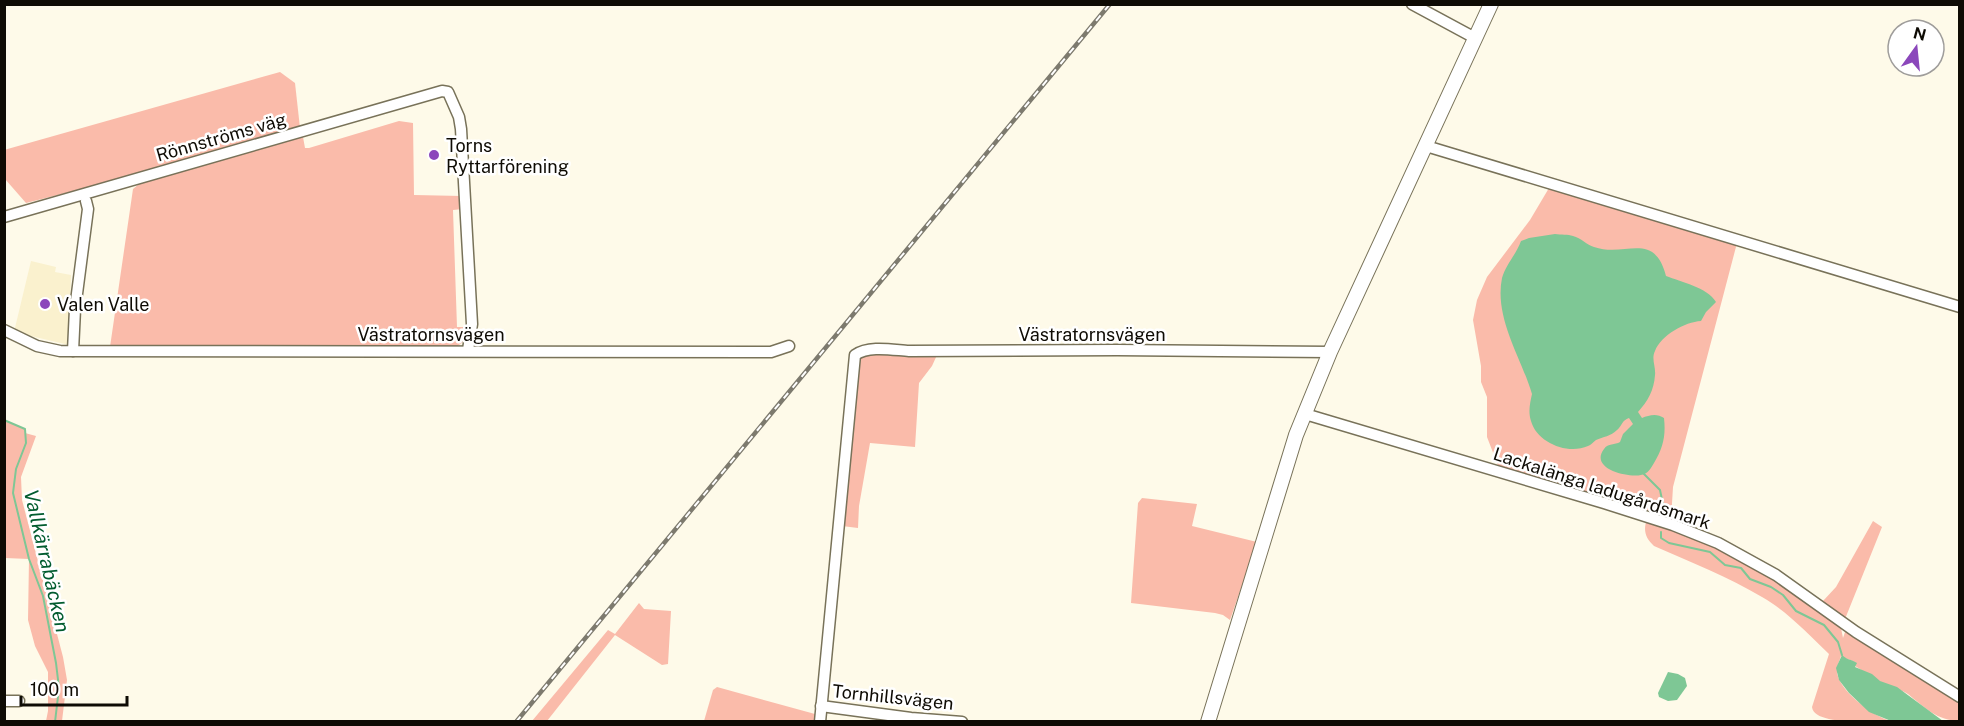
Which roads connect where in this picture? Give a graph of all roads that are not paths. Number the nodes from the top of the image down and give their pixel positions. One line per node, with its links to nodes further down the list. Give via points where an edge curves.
1 (1412, 4): 3 (street)
2 (1491, 4): 3 (main road)
3 (1475, 38): 4 (main road)
4 (1426, 146): 7 (street); 12 (main road)
5 (86, 201): 11 (street)
6 (4, 217): 10 (street, Rönnströms väg, via 448,92 461,129 472,324)
7 (1959, 306)
8 (4, 330): 11 (street, Västratornsvägen, via 47,350)
9 (789, 346): 10 (street, Västratornsvägen, via 771,352)
10 (468, 350): 11 (street, Västratornsvägen)
11 (73, 351)
12 (1330, 352): 13 (main road); 17 (street, Västratornsvägen, via 860,352 855,356)
13 (1305, 414): 14 (street, Lackalänga ladugårdsmark, via 1604,503 1718,543 1776,575 1856,632); 20 (main road)
14 (1959, 697)
15 (4, 701): 16 (street)
16 (19, 701)
17 (821, 706): 18 (street); 19 (street, Tornhillsvägen)
18 (820, 722)
19 (963, 722)
20 (1208, 722)

